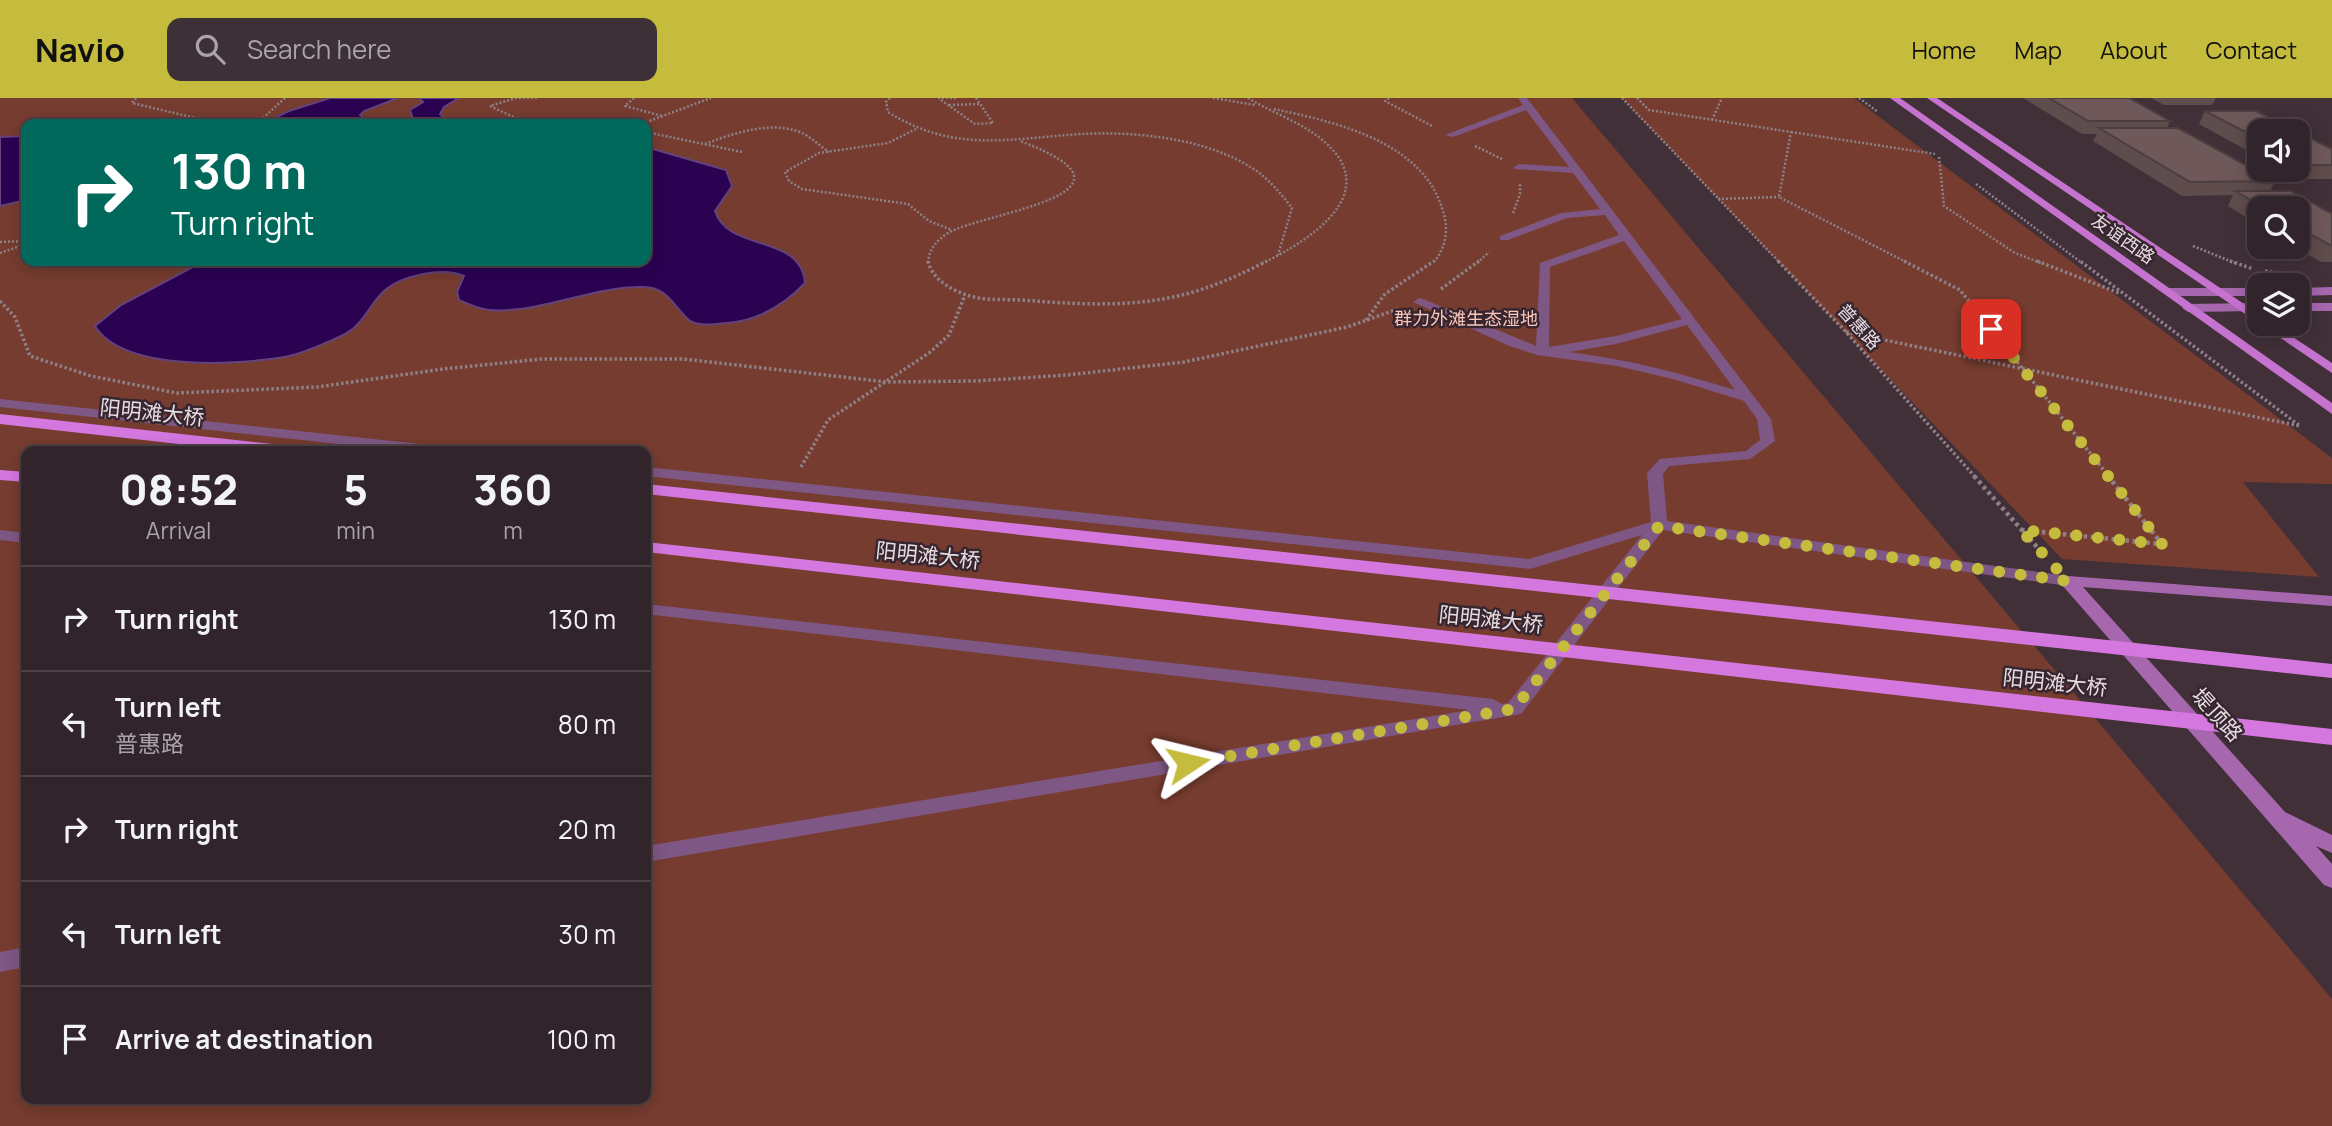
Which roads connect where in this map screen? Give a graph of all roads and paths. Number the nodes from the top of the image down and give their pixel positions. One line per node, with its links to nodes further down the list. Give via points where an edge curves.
1 (136, 98): 25 (path, via 132,103)
2 (285, 98): 26 (path)
3 (538, 98): 27 (path, via 516,98 490,106)
4 (634, 98): 24 (path, via 625,106)
5 (711, 98): 24 (path)
6 (890, 98): 30 (path, via 888,112)
7 (958, 98): 17 (path)
8 (976, 98): 19 (path)
9 (1213, 98): 21 (path)
10 (1248, 98): 21 (path)
11 (1389, 98): 33 (path, via 1385,101)
12 (1622, 98): 22 (path, 普惠路)
13 (1637, 98): 23 (path)
14 (1722, 98): 28 (path)
15 (1894, 98): 57 (main road, 友谊西路)
16 (1931, 98): 58 (main road, 友谊西路)
17 (939, 99): 20 (path)
18 (1525, 102): 33 (lane); 41 (lane)
19 (979, 104): 20 (path); 20 (path, via 993,123 975,124)
20 (948, 105)
21 (1265, 107): 53 (path, via 1323,142 1339,160 1345,181 1340,208 1319,230); 71 (path, via 1330,123 1403,155 1443,199 1448,235 1437,259 1385,294)
22 (1633, 109): 23 (path); 43 (path, 普惠路)
23 (1648, 110): 28 (path)
24 (663, 116): 29 (path)
25 (200, 119)
26 (256, 119)
27 (517, 119)
28 (1712, 120): 32 (path)
29 (651, 124)
30 (916, 129): 34 (path); 37 (path, via 888,143)
31 (651, 130): 35 (path)
32 (1791, 132): 38 (path); 42 (path)
33 (1450, 135): 40 (path)
34 (1020, 141): 45 (path, via 1065,159 1074,177 1070,185 1050,201); 53 (path, via 1084,134 1167,141 1249,166 1292,208)
35 (705, 144): 36 (path); 37 (path, via 749,130 777,129 804,134)
36 (742, 152)
37 (828, 152): 45 (path, via 785,172 789,181 823,194 908,204 929,221)
38 (1935, 154)
39 (1940, 157): 62 (path, via 1944,206 2015,253)
40 (1520, 167): 41 (lane); 47 (path, via 1520,194)
41 (1576, 170): 44 (lane)
42 (1779, 197): 43 (path); 76 (path, via 1960,290)
43 (1718, 199): 73 (path, 普惠路)
44 (1608, 212): 46 (lane); 47 (lane, via 1565,215)
45 (953, 230): 61 (path, via 936,242 928,259 930,269 947,286)
46 (1626, 236): 72 (lane); 75 (lane, via 1544,265)
47 (1504, 238): 64 (path, via 1468,272)
48 (0, 242): 49 (path)
49 (21, 242)
50 (2187, 243): 55 (path, via 2246,267)
51 (21, 244): 52 (path)
52 (0, 253)
53 (1277, 256): 61 (path, via 1218,285 1180,296 1084,303)
54 (2083, 263): 62 (path)
55 (2278, 273)
56 (2332, 291): 60 (main road)
57 (2168, 292): 58 (main road); 65 (main road, 友谊西路)
58 (2218, 292): 59 (main road); 66 (main road, 友谊西路)
59 (2247, 292)
60 (2310, 292)
61 (965, 295): 78 (path, via 949,335)
62 (2127, 296): 76 (path, via 2300,426)
63 (0, 301): 78 (path, via 15,317 30,356 91,376 177,393 317,387 543,359 683,359)
64 (1419, 302): 71 (path); 75 (lane)
65 (2188, 307): 66 (main road); 81 (main road, 友谊西路)
66 (2241, 307): 67 (main road); 70 (main road, 友谊西路)
67 (2247, 307)
68 (2310, 307): 69 (main road)
69 (2332, 307)
70 (2247, 311)
71 (1365, 321): 78 (path, via 1184,362 1067,375)
72 (1689, 321): 75 (lane, via 1616,340); 79 (lane)
73 (1846, 332): 76 (path); 91 (path, 普惠路)
74 (2283, 336): 77 (main road)
75 (1542, 352): 79 (lane, via 1629,365)
76 (2022, 368): 91 (path, via 2162,544)
77 (2332, 369)
78 (887, 382): 88 (path, via 828,420)
79 (1748, 397): 90 (lane, via 1764,419 1768,441 1750,455 1665,462 1655,473)
80 (0, 403): 84 (lane)
81 (2332, 410)
82 (0, 419): 83 (highway, 阳明滩大桥)
83 (245, 446)
84 (402, 446)
85 (651, 472): 88 (lane)
86 (0, 475): 87 (highway)
87 (21, 477)
88 (790, 486): 90 (lane, via 1530,564)
89 (651, 490): 98 (highway, 阳明滩大桥)
90 (1659, 526): 95 (lane); 99 (lane)
91 (2021, 530): 95 (path, 普惠路)
92 (0, 535): 93 (lane)
93 (21, 537)
94 (651, 548): 100 (highway, 阳明滩大桥)
95 (2068, 581): 96 (main road); 101 (main road, 堤顶路)
96 (2332, 601)
97 (651, 610): 99 (lane)
98 (2332, 671)
99 (1514, 709): 103 (lane)
100 (2332, 737)
101 (2272, 812): 102 (main road); 104 (main road, 堤顶路)
102 (2332, 845)
103 (651, 853)
104 (2332, 879)
105 (21, 958): 106 (lane)
106 (0, 962)

